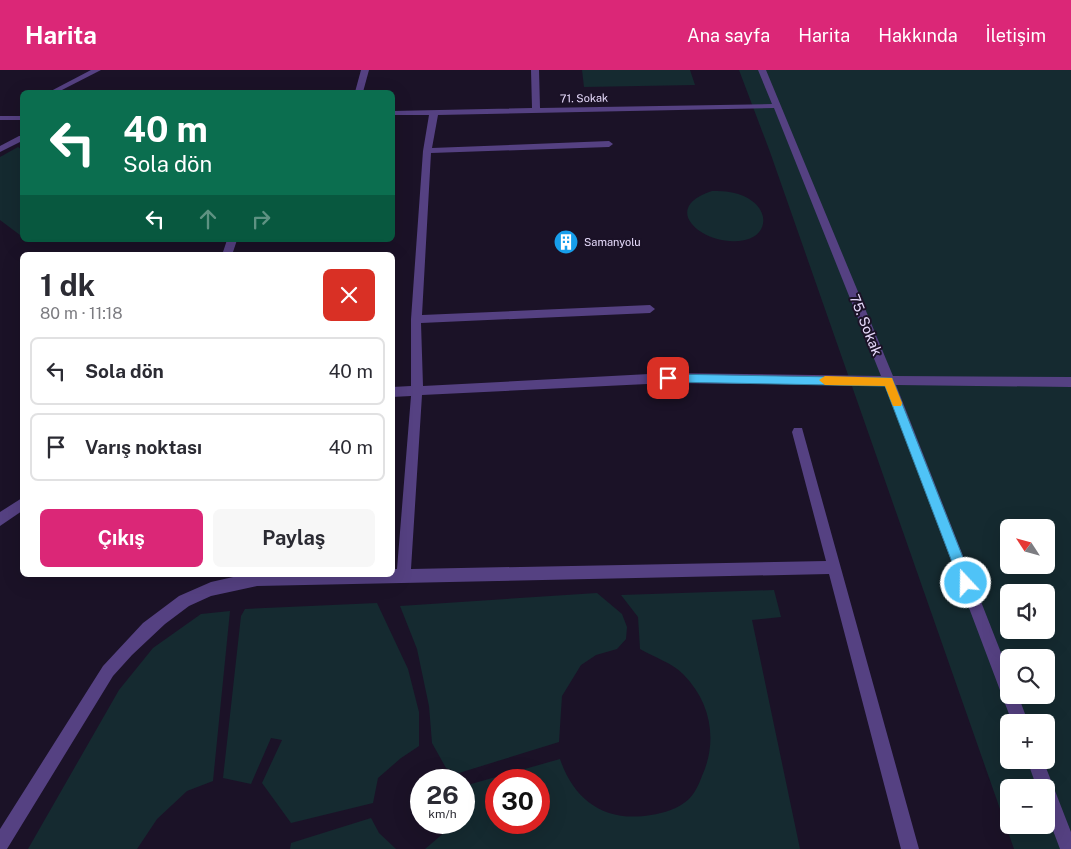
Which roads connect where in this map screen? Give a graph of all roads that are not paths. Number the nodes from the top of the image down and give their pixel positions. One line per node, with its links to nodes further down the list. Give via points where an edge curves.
1 (97, 70): 5 (street)
2 (365, 70): 6 (street)
3 (535, 70): 9 (street)
4 (762, 70): 7 (street, 75. Sokak)
5 (57, 90)
6 (360, 90)
7 (776, 106): 9 (street, 71. Sokak); 20 (street, 75. Sokak)
8 (20, 109): 12 (street)
9 (536, 110): 10 (street, 71. Sokak)
10 (434, 112): 11 (street, 71. Sokak); 17 (street)
11 (395, 113)
12 (1, 118): 13 (street)
13 (20, 118)
14 (20, 139): 16 (street)
15 (609, 144): 17 (street)
16 (0, 149)
17 (428, 151): 19 (street)
18 (650, 309): 19 (street)
19 (416, 319): 22 (street)
20 (889, 381): 21 (street); 22 (street, via 668,378); 29 (street, 75. Sokak)
21 (1071, 382)
22 (417, 390): 23 (street); 28 (street)
23 (395, 392)
24 (798, 432): 27 (street)
25 (20, 505): 26 (street)
26 (0, 520)
27 (834, 567): 28 (street); 32 (street)
28 (403, 577): 31 (street, via 257,579 214,588 175,609 122,653 108,671)
29 (1000, 671)
30 (1055, 812): 33 (street)
31 (0, 845)
32 (910, 849)
33 (1069, 849)

